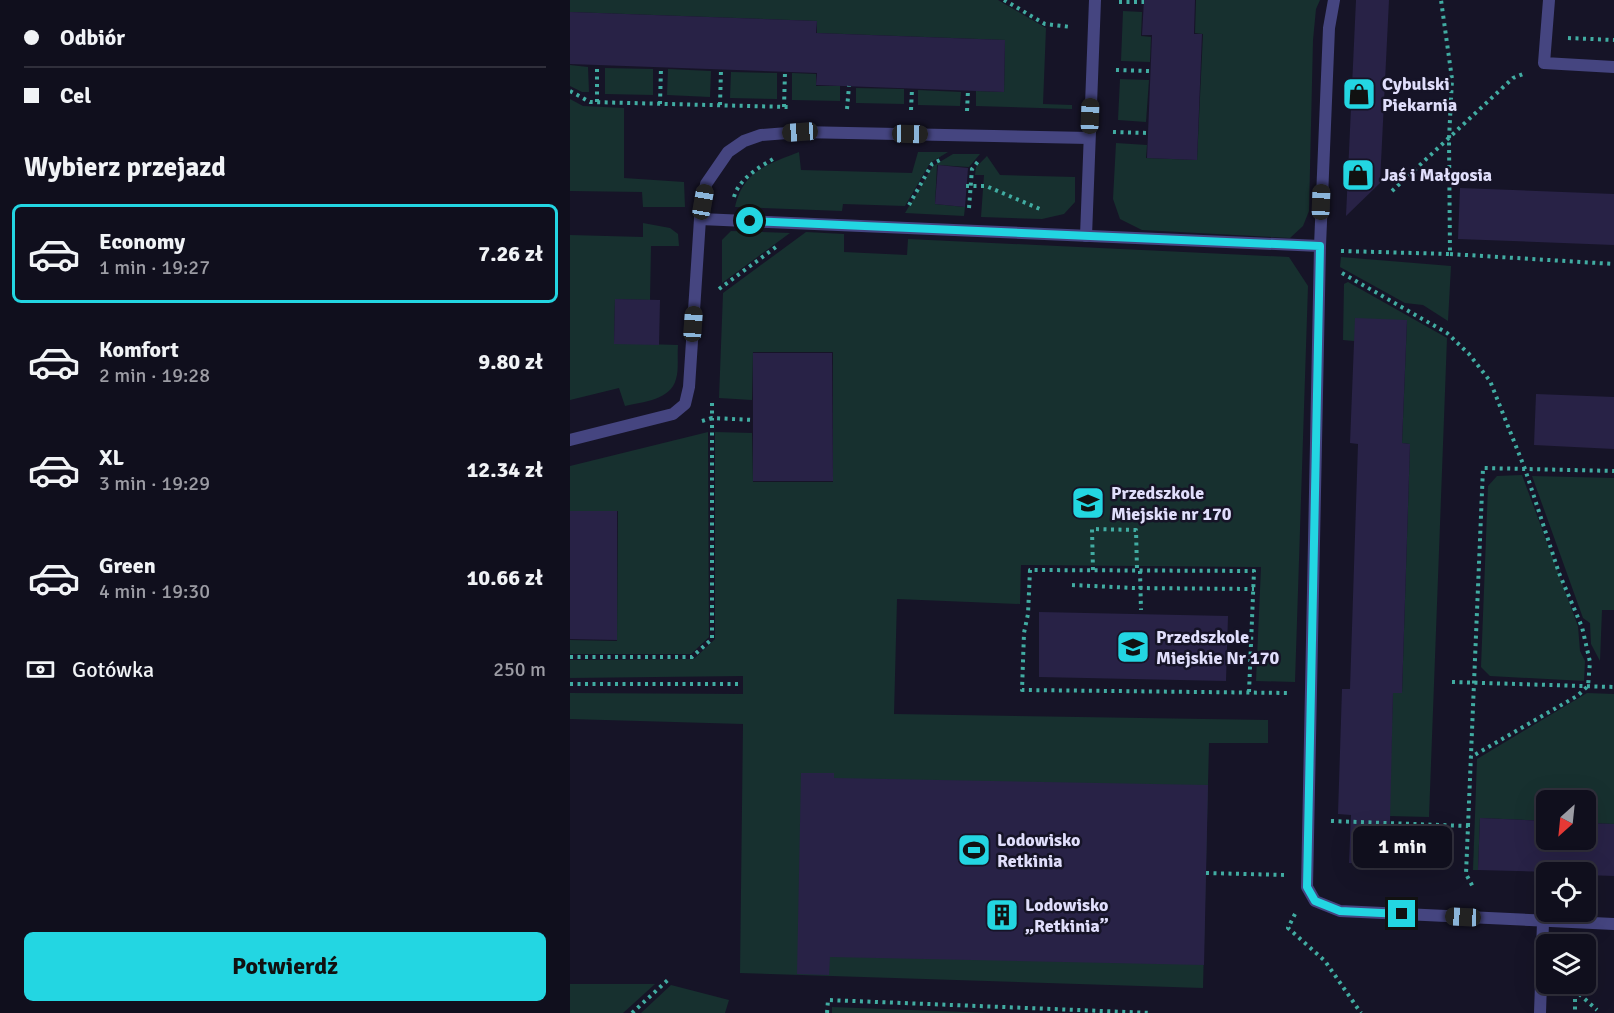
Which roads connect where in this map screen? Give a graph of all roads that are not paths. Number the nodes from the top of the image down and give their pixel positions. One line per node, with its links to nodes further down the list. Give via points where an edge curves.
1 (1095, 0): 5 (lane)
2 (1334, 0): 8 (lane, via 1329,28)
3 (1549, 0): 4 (lane, via 1545,63)
4 (1614, 67)
5 (1089, 138): 6 (lane, via 800,132 761,135 728,152 717,167 706,184); 7 (lane)
6 (700, 219): 7 (lane); 9 (lane, via 685,404 673,414)
7 (1086, 236): 8 (lane)
8 (1320, 249): 10 (lane, via 1307,882 1315,901 1340,911)
9 (570, 441)
10 (1536, 922)
11 (1543, 922): 12 (lane); 13 (lane)
12 (1614, 924)
13 (1540, 1013)

